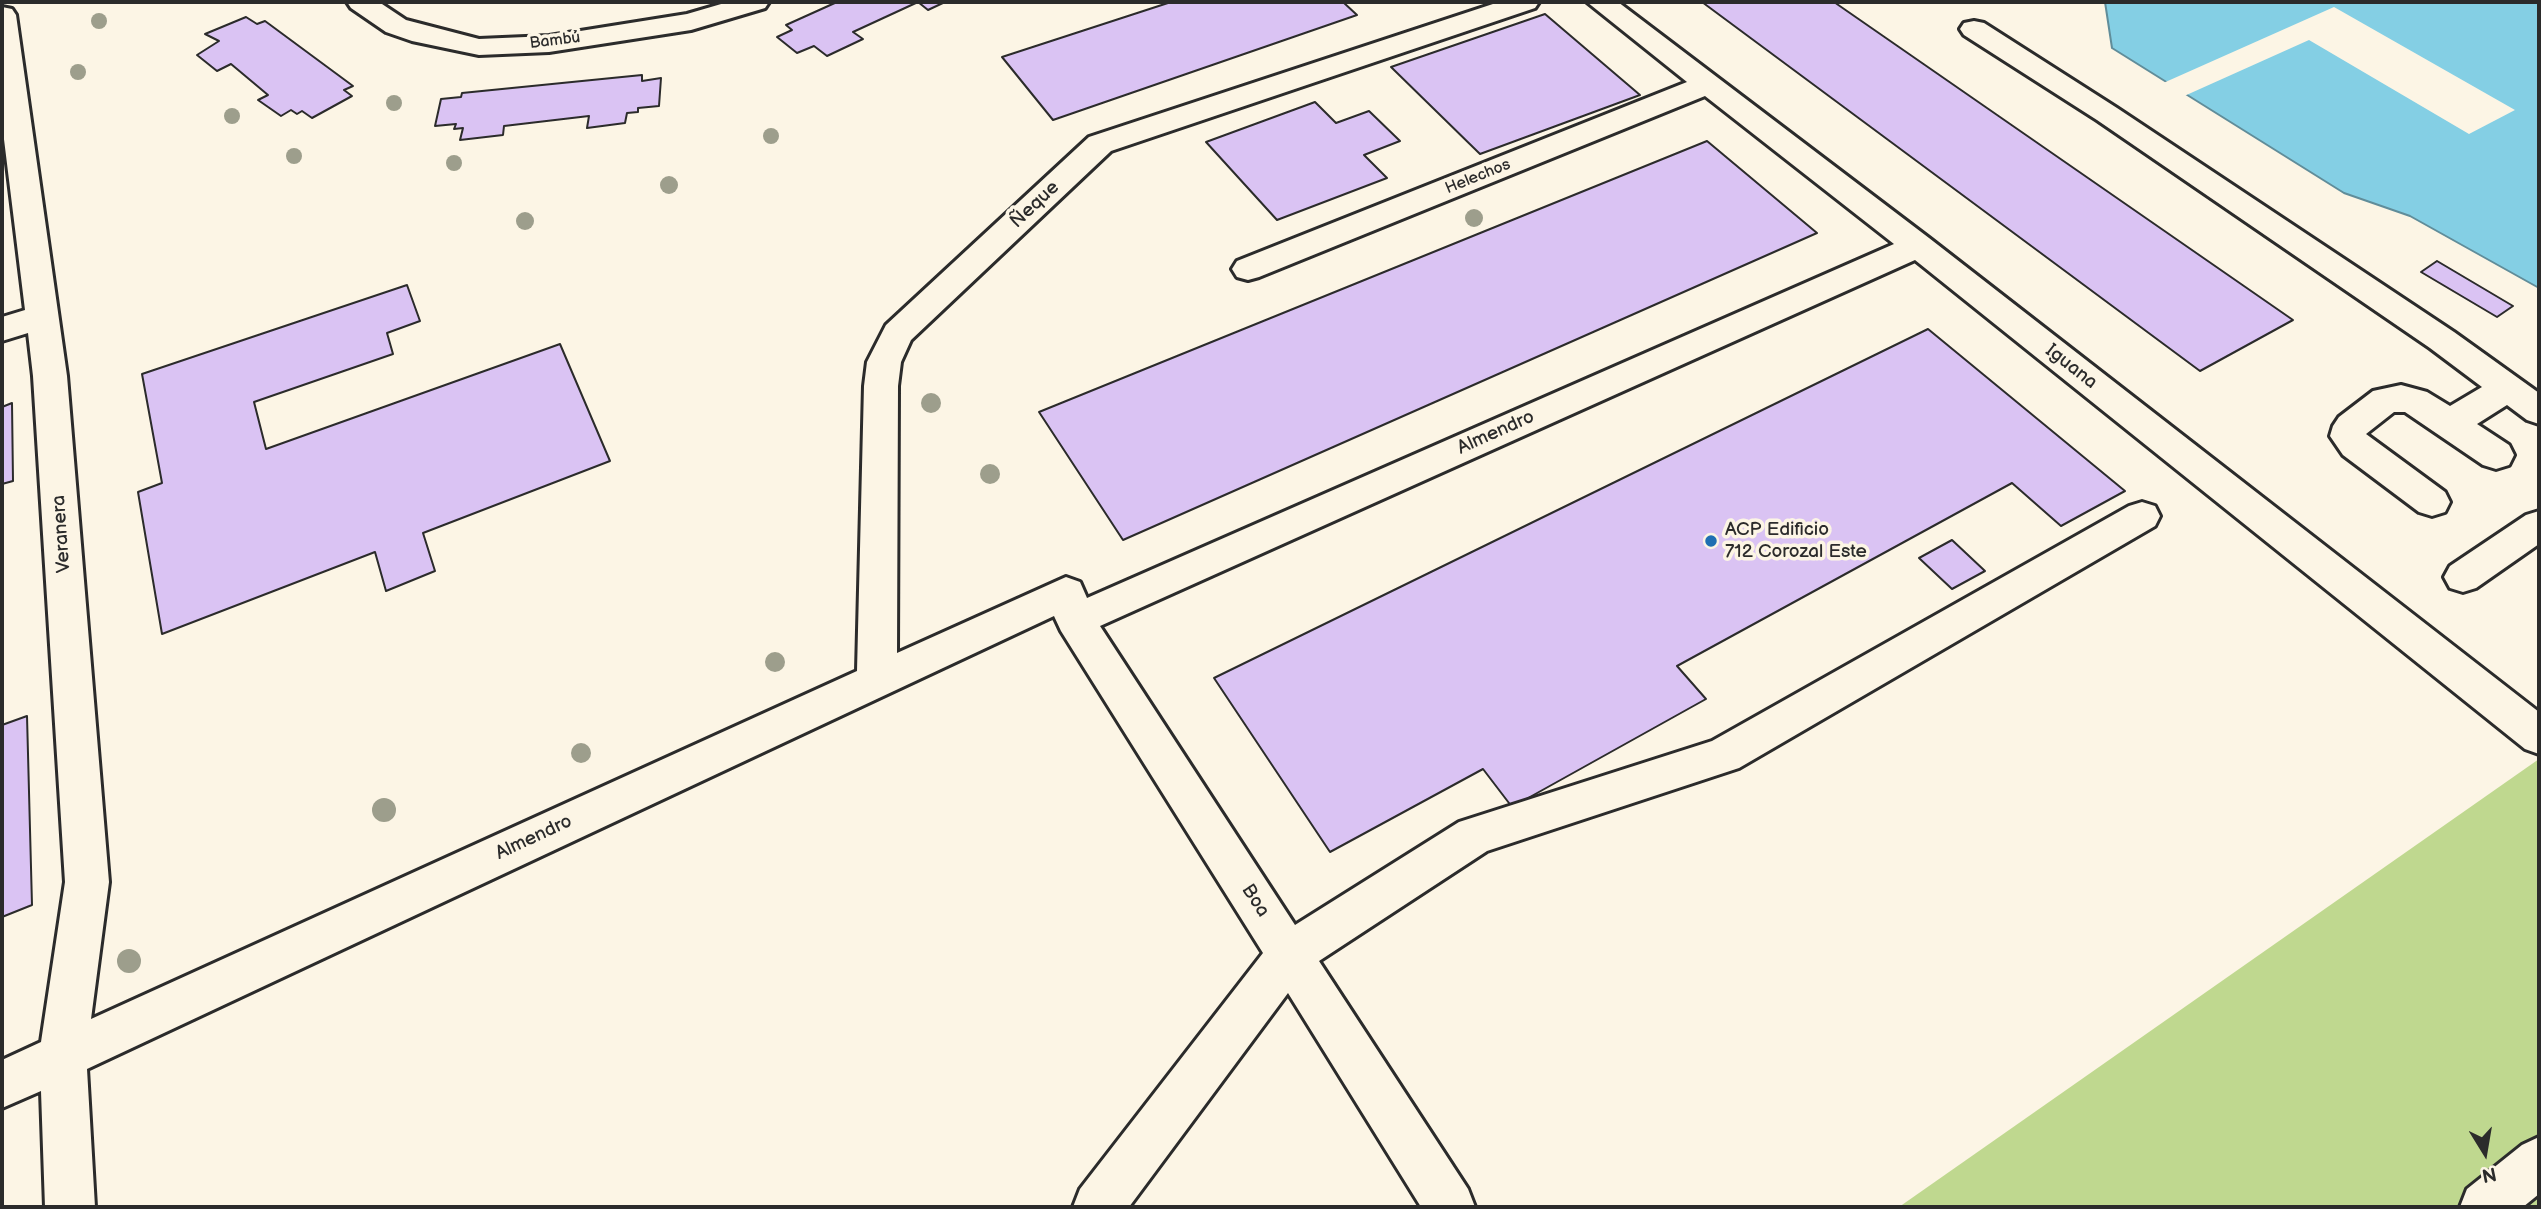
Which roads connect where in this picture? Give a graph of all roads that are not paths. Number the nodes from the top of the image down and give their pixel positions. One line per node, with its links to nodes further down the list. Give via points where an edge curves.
1 (361, 2): 2 (lane, Bambú, via 396,26 422,36 479,47 548,44 691,22)
2 (755, 2)
3 (1525, 2): 22 (lane, Ñeque, via 1100,144 898,332 884,362 881,386)
4 (1601, 2): 7 (lane, Iguana)
5 (2, 15): 8 (lane, Veranera)
6 (1974, 29): 13 (lane, via 2142,137)
7 (1709, 85): 9 (lane, Iguana); 10 (lane, Helechos)
8 (17, 237): 11 (lane, Veranera)
9 (1918, 246): 21 (lane, Almendro); 23 (lane, Iguana)
10 (1248, 269)
11 (43, 316): 12 (lane); 25 (lane, Veranera, via 87,882)
12 (2, 329)
13 (2508, 388): 14 (lane); 15 (lane)
14 (2539, 411)
15 (2450, 424): 16 (lane); 17 (lane, via 2415,401 2401,398 2385,400 2351,426 2348,436)
16 (2496, 455)
17 (2432, 502)
18 (2143, 516): 24 (lane, via 1724,755 1474,836)
19 (2539, 526): 20 (lane)
20 (2463, 577)
21 (1070, 607): 22 (lane, Almendro); 24 (lane, Boa)
22 (877, 680): 25 (lane, Almendro)
23 (2535, 726)
24 (1289, 954): 29 (lane); 30 (lane, Boa)
25 (63, 1055): 26 (lane, Almendro); 28 (lane, Veranera)
26 (2, 1084)
27 (2539, 1162): 31 (lane)
28 (70, 1207)
29 (1098, 1207)
30 (1450, 1207)
31 (2485, 1207)

